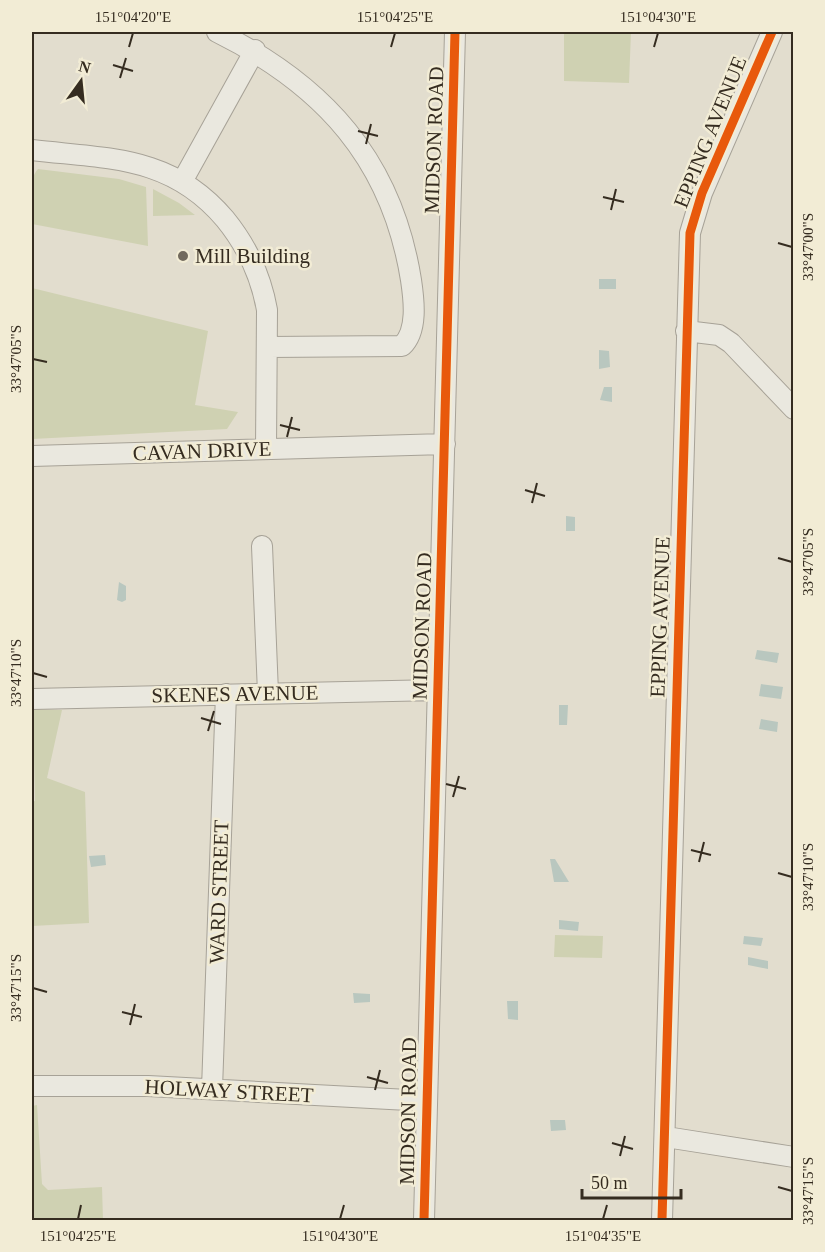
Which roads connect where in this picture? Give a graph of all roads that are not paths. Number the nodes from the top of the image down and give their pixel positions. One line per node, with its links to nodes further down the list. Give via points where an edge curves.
1 (217, 32): 4 (street)
2 (455, 32): 10 (street, MIDSON ROAD)
3 (772, 32): 7 (street, EPPING AVENUE, via 694,212 689,243)
4 (255, 50): 6 (street); 8 (street, via 308,88 357,142 383,183 406,249 411,286 412,331 402,346)
5 (32, 150): 6 (street, via 134,163)
6 (183, 180): 8 (street, via 218,210 251,258 263,288)
7 (687, 331): 9 (street, via 719,335); 21 (street, EPPING AVENUE)
8 (268, 347): 11 (street)
9 (794, 409)
10 (445, 444): 11 (street, CAVAN DRIVE); 14 (street, MIDSON ROAD)
11 (266, 448): 12 (street, CAVAN DRIVE)
12 (32, 456)
13 (262, 546): 15 (street)
14 (438, 690): 15 (street, SKENES AVENUE); 20 (street, MIDSON ROAD)
15 (268, 693): 16 (street, SKENES AVENUE)
16 (226, 694): 17 (street, SKENES AVENUE); 19 (street, WARD STREET)
17 (32, 699)
18 (32, 1086): 19 (street, HOLWAY STREET)
19 (212, 1089): 20 (street, HOLWAY STREET)
20 (427, 1101): 23 (street, MIDSON ROAD)
21 (666, 1137): 22 (street); 24 (street, EPPING AVENUE)
22 (794, 1157)
23 (424, 1221)
24 (662, 1221)

